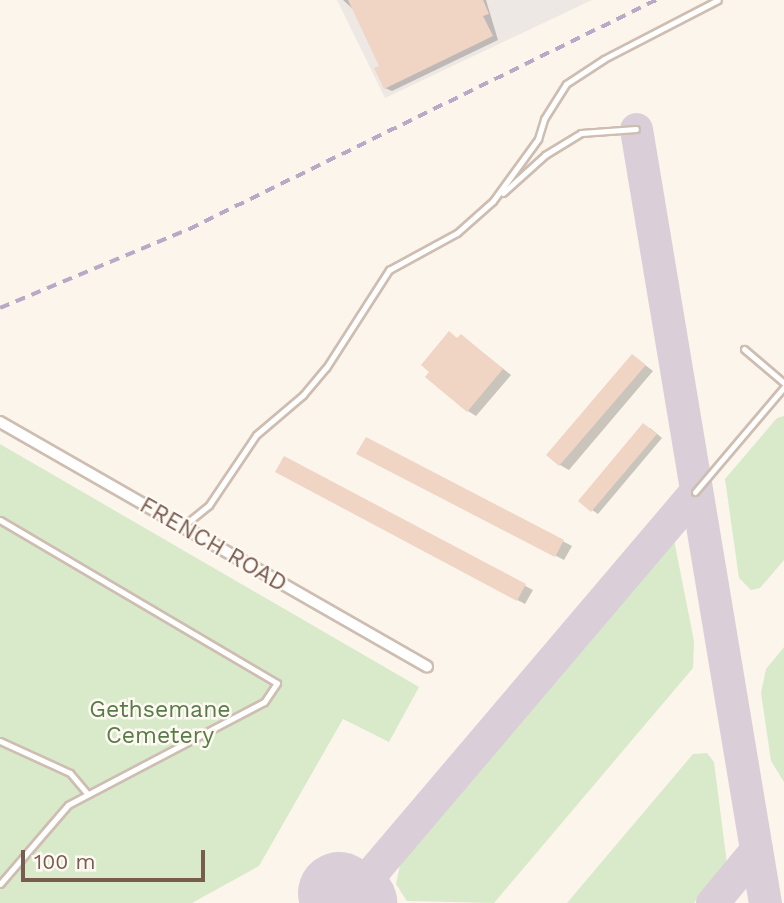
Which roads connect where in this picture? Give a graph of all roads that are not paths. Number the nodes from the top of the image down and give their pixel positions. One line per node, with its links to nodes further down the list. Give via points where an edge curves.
1 (718, 0): 3 (lane, via 604,59 566,85 544,119 538,139)
2 (636, 129): 3 (lane, via 581,133 545,155)
3 (493, 201): 9 (lane, via 457,233 388,270 326,368 303,395 256,435 209,505)
4 (744, 349): 5 (lane)
5 (784, 385): 7 (lane)
6 (0, 422): 9 (street, FRENCH ROAD)
7 (695, 492)
8 (0, 520): 12 (lane, via 277,683 264,702)
9 (182, 527): 10 (street, FRENCH ROAD)
10 (427, 667)
11 (0, 741): 12 (lane, via 70,773)
12 (87, 793): 13 (lane, via 46,828)
13 (0, 884)

